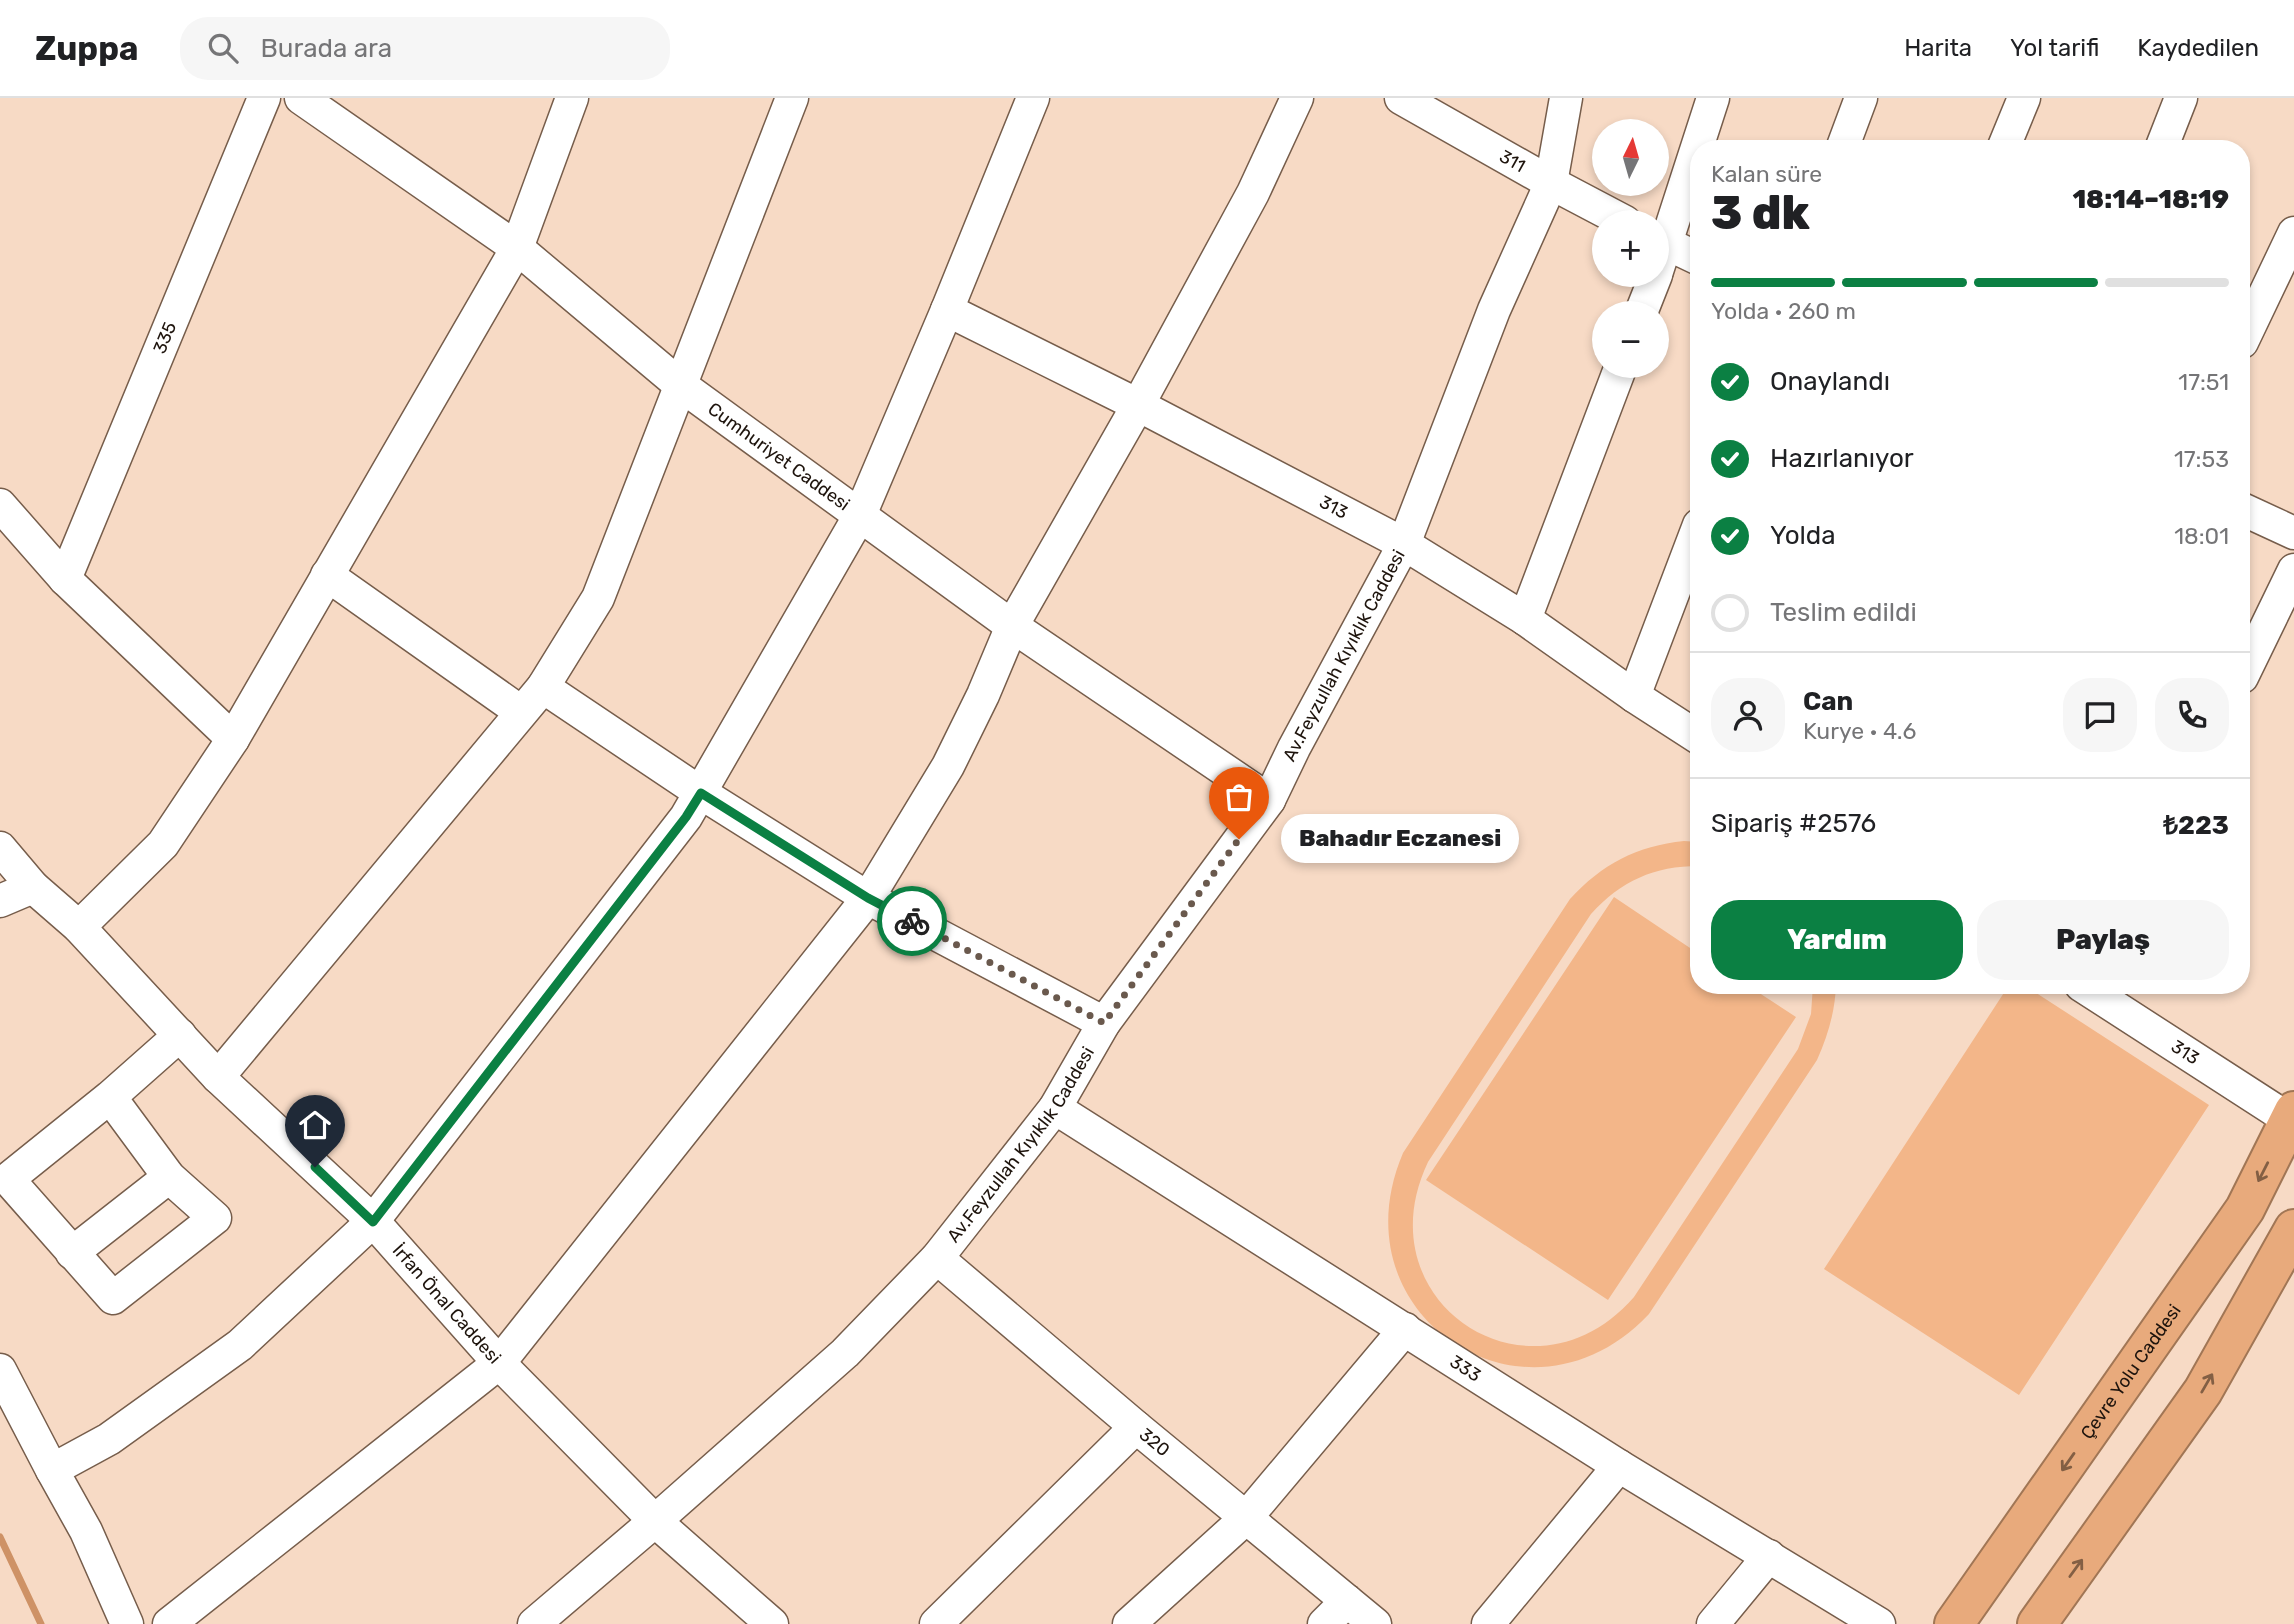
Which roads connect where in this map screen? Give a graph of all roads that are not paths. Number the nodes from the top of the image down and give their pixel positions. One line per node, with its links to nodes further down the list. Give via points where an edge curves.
1 (264, 98): 38 (street, 335)
2 (301, 98): 22 (street, Cumhuriyet Caddesi)
3 (572, 98): 22 (street)
4 (792, 98): 28 (street)
5 (1033, 98): 25 (street)
6 (1297, 98): 29 (street, via 1253,192)
7 (1401, 98): 18 (street, 311)
8 (1566, 98): 18 (street, Av.Feyzullah Kıyıklık Caddesi)
9 (1713, 98): 13 (street)
10 (1861, 98): 14 (street)
11 (2024, 98): 15 (street)
12 (2181, 98): 16 (street)
13 (1699, 140)
14 (1845, 140)
15 (2007, 140)
16 (2165, 140)
17 (1690, 166): 20 (street)
18 (1551, 183): 19 (street, 311); 34 (street, Av.Feyzullah Kıyıklık Caddesi, via 1494,310)
19 (1602, 210)
20 (1669, 228)
21 (2294, 233): 26 (street)
22 (517, 248): 28 (street, Cumhuriyet Caddesi); 37 (street)
23 (1669, 258): 24 (street)
24 (1690, 259)
25 (947, 310): 29 (street, 313); 32 (street)
26 (2250, 325)
27 (1616, 378): 39 (street)
28 (679, 384): 32 (street, Cumhuriyet Caddesi); 42 (street, via 598,598)
29 (1138, 405): 34 (street, 313); 40 (street)
30 (0, 505): 38 (street)
31 (2250, 513): 33 (street)
32 (860, 515): 40 (street, Cumhuriyet Caddesi); 47 (street)
33 (2294, 533)
34 (1404, 544): 39 (street, 313); 48 (street, Av.Feyzullah Kıyıklık Caddesi)
35 (1690, 549): 43 (street)
36 (2294, 570): 41 (street)
37 (327, 575): 44 (street); 46 (street)
38 (65, 579): 46 (street)
39 (1525, 619): 43 (street, 313)
40 (1012, 626): 48 (street, Cumhuriyet Caddesi); 51 (street, via 948,766)
41 (2250, 661)
42 (543, 687): 44 (street); 47 (street)
43 (1634, 696): 45 (street, 313)
44 (521, 712): 57 (street)
45 (1690, 732)
46 (233, 739): 53 (street, via 163,844)
47 (701, 793): 51 (street); 62 (street)
48 (1269, 800): 55 (street, Av.Feyzullah Kıyıklık Caddesi)
49 (0, 848): 50 (street, İrfan Önal Caddesi)
50 (33, 887): 52 (street); 53 (street, İrfan Önal Caddesi)
51 (868, 898): 55 (street); 67 (street)
52 (0, 901)
53 (79, 927): 56 (street, İrfan Önal Caddesi)
54 (2099, 994): 60 (street, 313)
55 (1104, 1023): 59 (street, Av.Feyzullah Kıyıklık Caddesi)
56 (180, 1035): 57 (street, İrfan Önal Caddesi); 58 (street)
57 (218, 1077): 62 (street, İrfan Önal Caddesi)
58 (110, 1097): 61 (street); 64 (street, via 8,1178)
59 (1055, 1108): 65 (street, Av.Feyzullah Kıyıklık Caddesi); 66 (street, 333)
60 (2292, 1115): 87 (highway, Çevre Yolu Caddesi, one-way to 87, via 2245,1209)
61 (169, 1177): 64 (street); 64 (street, via 215,1218 113,1298)
62 (373, 1222): 67 (street, İrfan Önal Caddesi); 71 (street, via 240,1345 109,1439)
63 (2294, 1229): 88 (highway, one-way to 63, via 2203,1391)
64 (72, 1253)
65 (937, 1258): 69 (street, 320); 73 (street, Av.Feyzullah Kıyıklık Caddesi, via 845,1353)
66 (1405, 1329): 70 (street, 333); 72 (street)
67 (499, 1363): 73 (street, İrfan Önal Caddesi); 78 (street)
68 (0, 1370): 71 (street)
69 (1136, 1427): 72 (street, 320); 80 (street)
70 (1619, 1466): 74 (street, 333); 84 (street)
71 (52, 1470): 77 (street, via 86,1531)
72 (1245, 1519): 75 (street, 320); 81 (street)
73 (655, 1521): 76 (street, İrfan Önal Caddesi); 79 (street, Av.Feyzullah Kıyıklık Caddesi)
74 (1769, 1556): 85 (street); 86 (street, 333)
75 (1347, 1601): 82 (street); 83 (street, 320)
76 (757, 1619)
77 (127, 1624)
78 (169, 1624)
79 (534, 1624)
80 (936, 1624)
81 (1129, 1624)
82 (1324, 1624)
83 (1375, 1624)
84 (1489, 1624)
85 (1713, 1624)
86 (1879, 1624)
87 (1954, 1624)
88 (2037, 1624)

